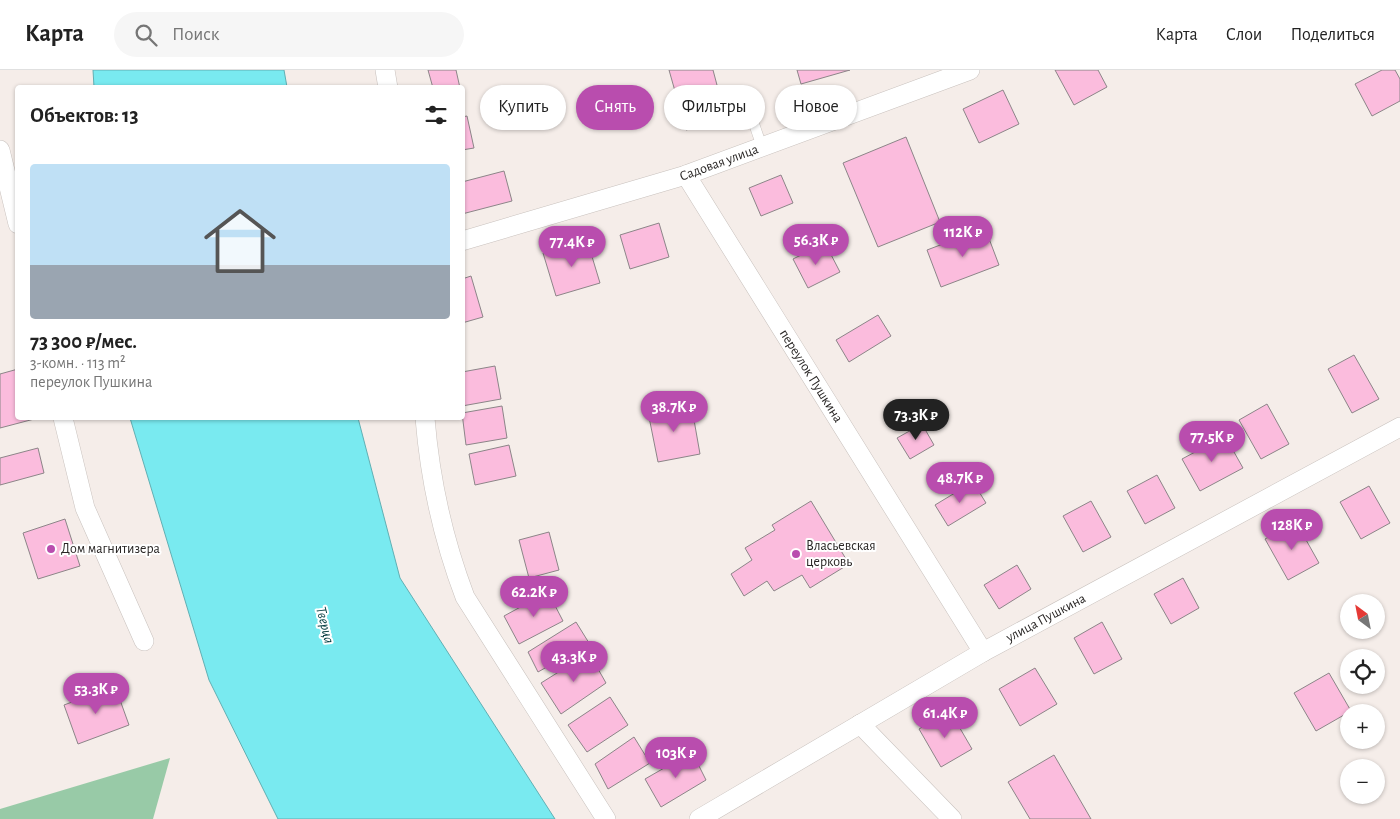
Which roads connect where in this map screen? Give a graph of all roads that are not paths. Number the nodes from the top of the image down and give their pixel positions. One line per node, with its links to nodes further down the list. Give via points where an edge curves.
1 (385, 70): 3 (street)
2 (970, 70): 5 (street, Садовая улица)
3 (388, 85)
4 (756, 130): 5 (lane)
5 (762, 147): 7 (street, Садовая улица)
6 (0, 150): 8 (street)
7 (686, 176): 9 (street, Садовая улица); 14 (street, переулок Пушкина)
8 (15, 212)
9 (465, 240)
10 (63, 420): 13 (street, via 85,508)
11 (425, 420): 16 (street, via 435,502 465,597)
12 (1400, 427): 14 (street, улица Пушкина)
13 (144, 641)
14 (983, 652): 15 (street, улица Пушкина)
15 (860, 724): 17 (street, улица Пушкина); 18 (street)
16 (606, 819)
17 (698, 819)
18 (952, 819)

